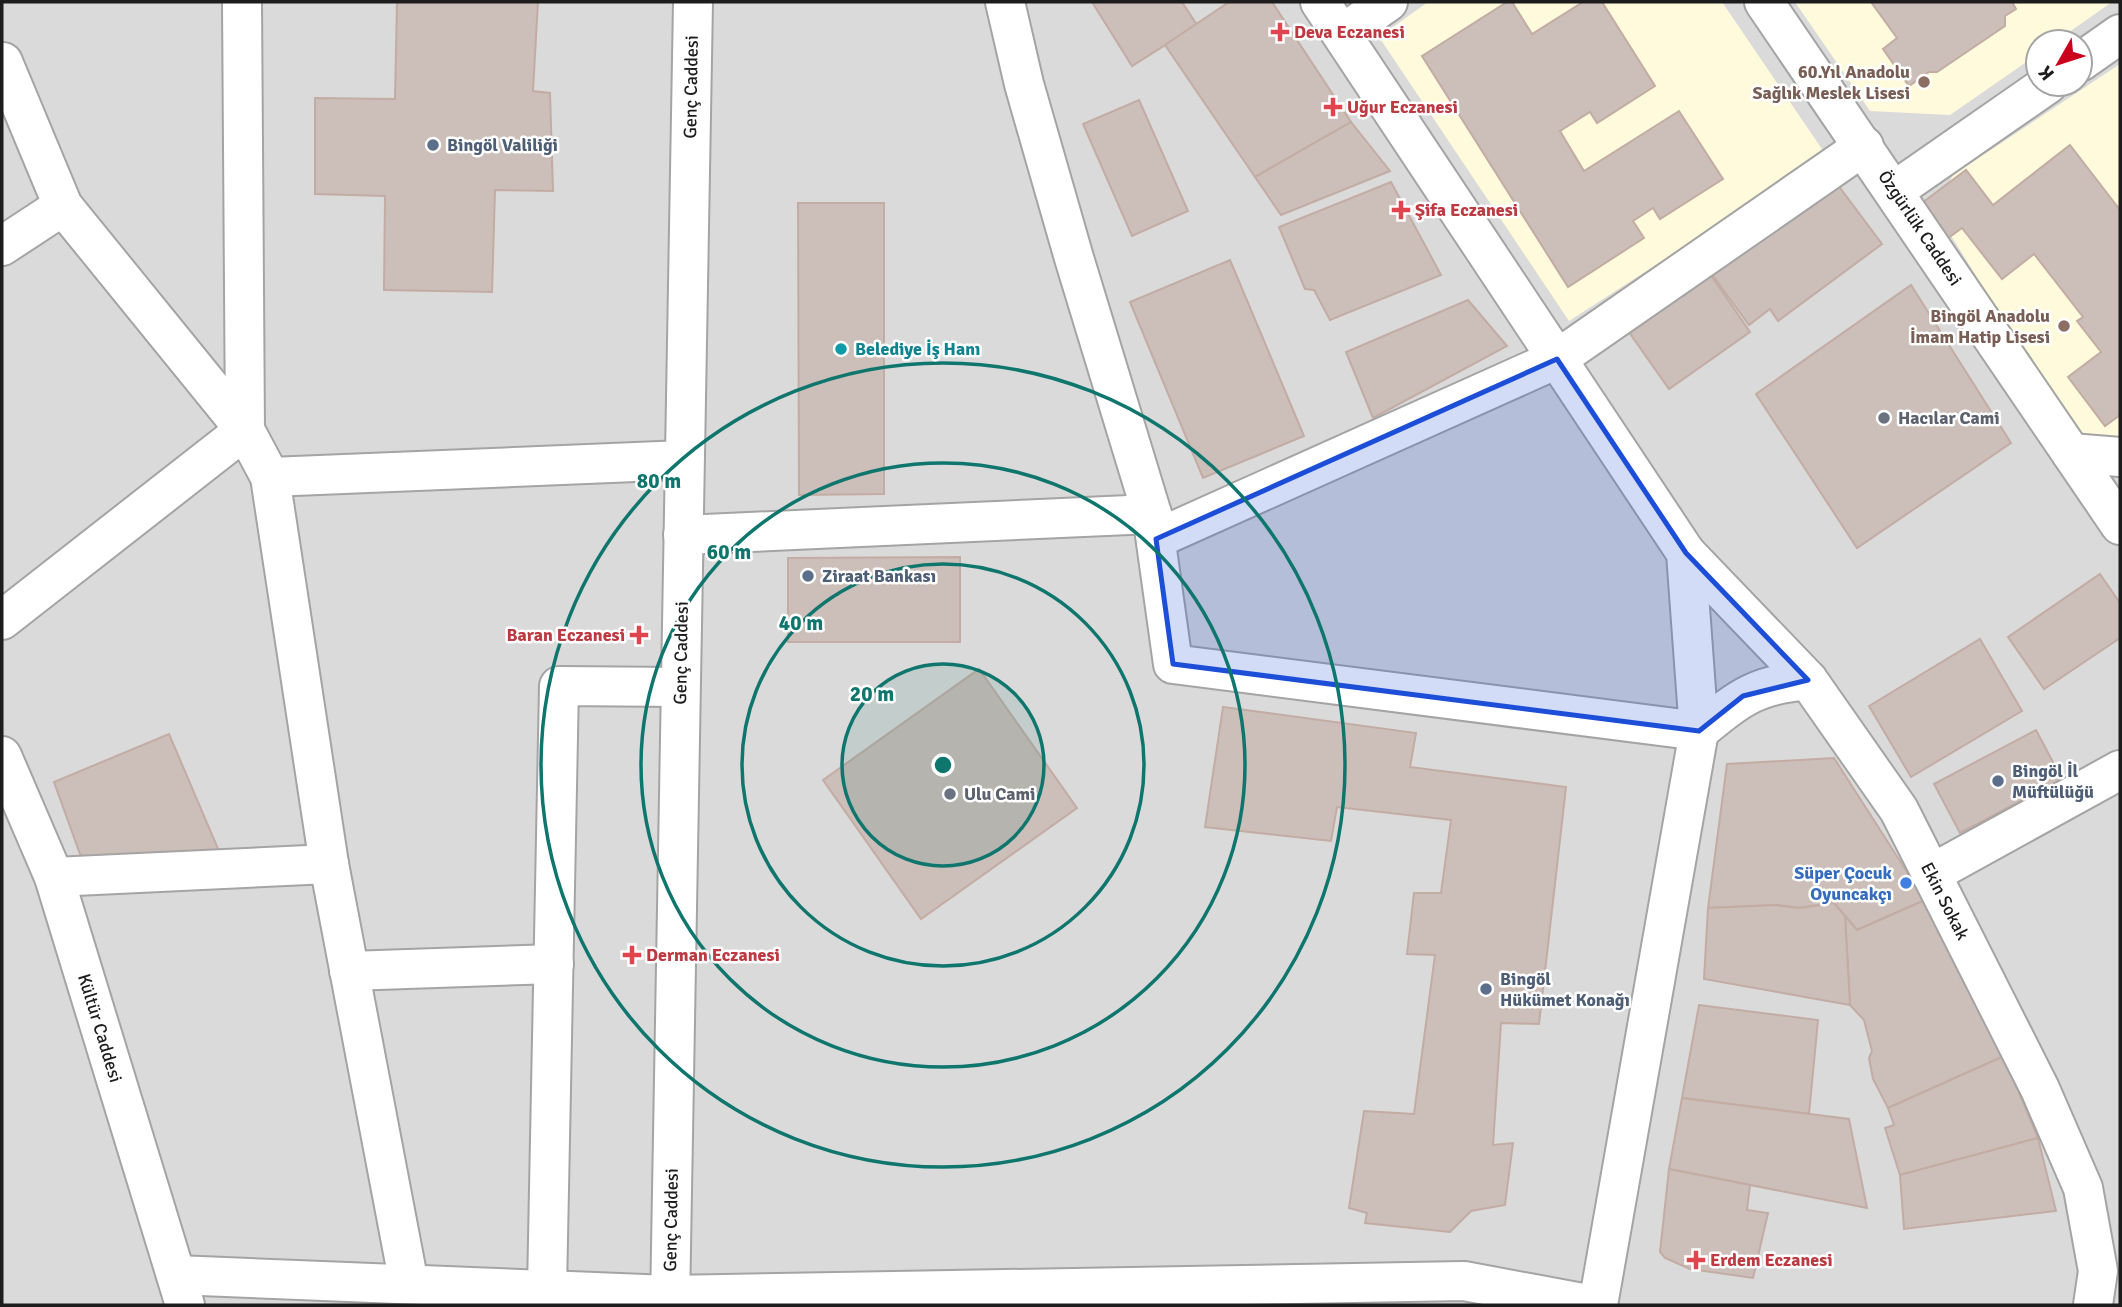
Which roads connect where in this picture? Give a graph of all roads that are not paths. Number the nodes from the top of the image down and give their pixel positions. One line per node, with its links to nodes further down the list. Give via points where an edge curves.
1 (242, 2): 17 (street)
2 (692, 2): 20 (street, Genç Caddesi)
3 (1005, 2): 23 (street, via 1024,84)
4 (1320, 2): 7 (street, Ekin Sokak)
5 (1388, 2): 7 (street)
6 (1764, 2): 12 (street, Özgürlük Caddesi)
7 (1342, 34): 16 (street, Ekin Sokak)
8 (2120, 34): 9 (street)
9 (2094, 52)
10 (3, 62): 14 (street)
11 (2028, 98): 13 (street)
12 (1864, 146): 13 (street, Özgürlük Caddesi); 16 (street)
13 (1894, 191): 18 (street, Özgürlük Caddesi)
14 (64, 206): 15 (street); 17 (street)
15 (2, 246)
16 (1557, 359): 23 (street); 25 (street, Ekin Sokak)
17 (245, 430): 21 (street); 26 (street)
18 (2071, 453): 19 (street); 22 (street, Özgürlük Caddesi)
19 (2120, 457)
20 (684, 460): 21 (street); 24 (street, Genç Caddesi)
21 (270, 477): 32 (street)
22 (2120, 525)
23 (1154, 526): 24 (street); 29 (street, via 1173,664)
24 (683, 535): 28 (street, Genç Caddesi)
25 (1686, 553): 27 (street, Ekin Sokak); 29 (street)
26 (2, 620)
27 (1808, 680): 29 (street, via 1742,696); 33 (street, Ekin Sokak, via 1899,810)
28 (680, 687): 35 (street, via 559,686); 41 (street, Genç Caddesi)
29 (1699, 731): 42 (street)
30 (2, 756): 34 (street, Kültür Caddesi)
31 (2120, 770): 33 (street)
32 (329, 864): 34 (street); 36 (street)
33 (1931, 874): 43 (street, Ekin Sokak, via 2040,1089 2082,1188 2098,1271)
34 (54, 877): 37 (street, Kültür Caddesi)
35 (554, 964): 36 (street); 38 (street)
36 (349, 971): 39 (street)
37 (181, 1290): 39 (street)
38 (547, 1290): 39 (street); 41 (street)
39 (392, 1291)
40 (1098, 1295): 41 (street); 42 (street, via 1464,1281)
41 (670, 1300)
42 (1596, 1305)
43 (2093, 1305)

